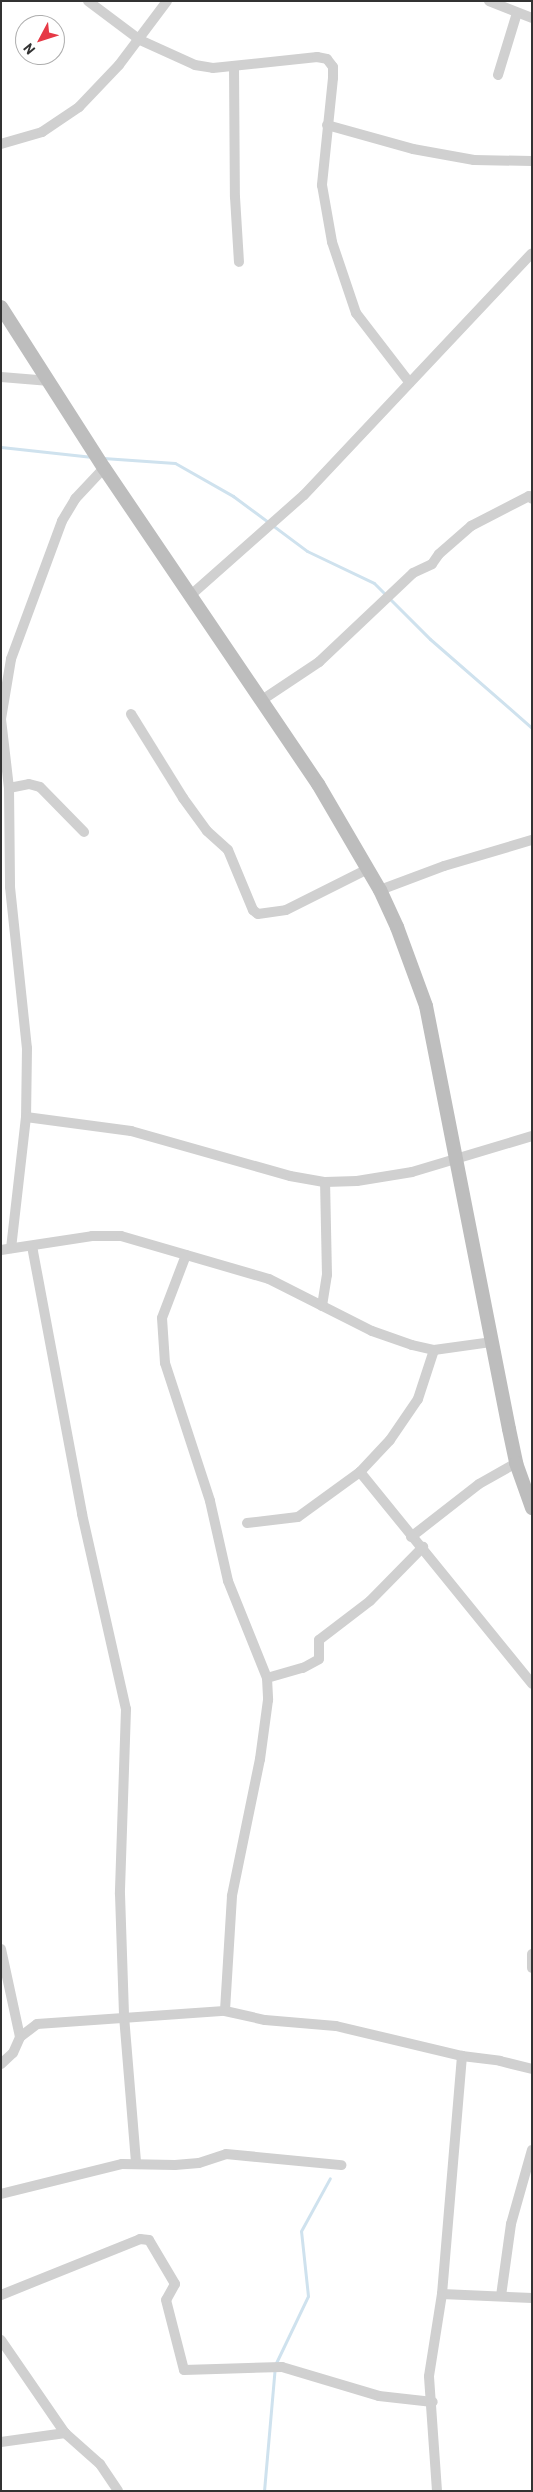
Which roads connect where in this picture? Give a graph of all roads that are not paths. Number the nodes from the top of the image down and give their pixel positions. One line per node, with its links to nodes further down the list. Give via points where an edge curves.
1 (88, 1): 6 (street)
2 (167, 1): 6 (street)
3 (489, 1): 4 (street)
4 (517, 13): 5 (street); 8 (street)
5 (532, 18)
6 (140, 40): 7 (street, via 195,65); 10 (street, via 99,87 65,117 42,132)
7 (234, 66): 9 (street, via 327,59 333,67 333,78); 13 (street, via 234,197)
8 (498, 75)
9 (327, 125): 11 (street, via 413,149 474,160); 17 (street, via 322,185 338,264 356,313)
10 (1, 144)
11 (532, 161)
12 (532, 253): 17 (street)
13 (239, 262)
14 (1, 307): 16 (main road)
15 (1, 377): 16 (street)
16 (50, 381): 18 (main road)
17 (410, 383): 20 (street, via 282,516)
18 (102, 465): 20 (main road); 23 (street, via 62,521 10,660)
19 (532, 500): 21 (street, via 528,496 471,526 432,564 413,573 319,662)
20 (192, 594): 21 (main road)
21 (262, 700): 28 (main road, via 318,784)
22 (131, 714): 28 (street, via 183,798 207,831 228,850 253,910 258,914 286,910)
23 (1, 719): 24 (street)
24 (9, 788): 25 (street); 26 (street, via 29,784 40,787)
25 (4, 814): 29 (street)
26 (84, 832)
27 (532, 840): 30 (street, via 444,866)
28 (368, 869): 30 (main road)
29 (6, 886): 31 (street, via 27,1048)
30 (380, 890): 33 (main road, via 417,976 426,1006)
31 (26, 1117): 34 (street, via 131,1131 290,1176); 36 (street)
32 (532, 1136): 33 (street)
33 (457, 1160): 34 (street, via 378,1178); 39 (main road)
34 (325, 1182): 38 (street, via 327,1274)
35 (32, 1246): 36 (street); 37 (street, via 92,1236 121,1236); 53 (street, via 82,1514 126,1710 120,1894)
36 (6, 1249)
37 (186, 1255): 38 (street, via 269,1279); 47 (street, via 162,1318 166,1362 210,1501 228,1581)
38 (322, 1306): 40 (street, via 372,1331)
39 (492, 1342): 40 (street); 41 (main road)
40 (434, 1350): 42 (street, via 418,1399 390,1440)
41 (516, 1463): 43 (main road); 45 (street, via 479,1484)
42 (360, 1472): 44 (street, via 298,1517); 45 (street)
43 (532, 1508)
44 (247, 1523)
45 (411, 1537): 46 (street)
46 (423, 1547): 47 (street, via 370,1601 319,1640 319,1659 303,1668); 48 (street)
47 (267, 1678): 52 (street, via 268,1700 260,1759 232,1896)
48 (532, 1684)
49 (1, 1949): 54 (street)
50 (532, 1954): 51 (street)
51 (532, 1968)
52 (225, 2011): 53 (street); 55 (street, via 265,2020 336,2026)
53 (124, 2016): 54 (street, via 43,2023); 59 (street)
54 (20, 2037): 56 (street, via 13,2053)
55 (462, 2056): 57 (street, via 500,2061); 62 (street)
56 (1, 2064)
57 (532, 2070)
58 (532, 2150): 64 (street, via 511,2224)
59 (136, 2163): 60 (street, via 175,2165 226,2154); 61 (street)
60 (341, 2165)
61 (1, 2194)
62 (442, 2294): 64 (street); 67 (street, via 429,2376)
63 (1, 2295): 67 (street, via 140,2239 149,2240 175,2284 166,2300 184,2370 286,2368 378,2396)
64 (500, 2296): 65 (street)
65 (532, 2298)
66 (1, 2340): 68 (street)
67 (433, 2402): 71 (street, via 430,2418)
68 (65, 2433): 69 (street); 70 (street, via 100,2464)
69 (1, 2442)
70 (118, 2491)
71 (437, 2491)

